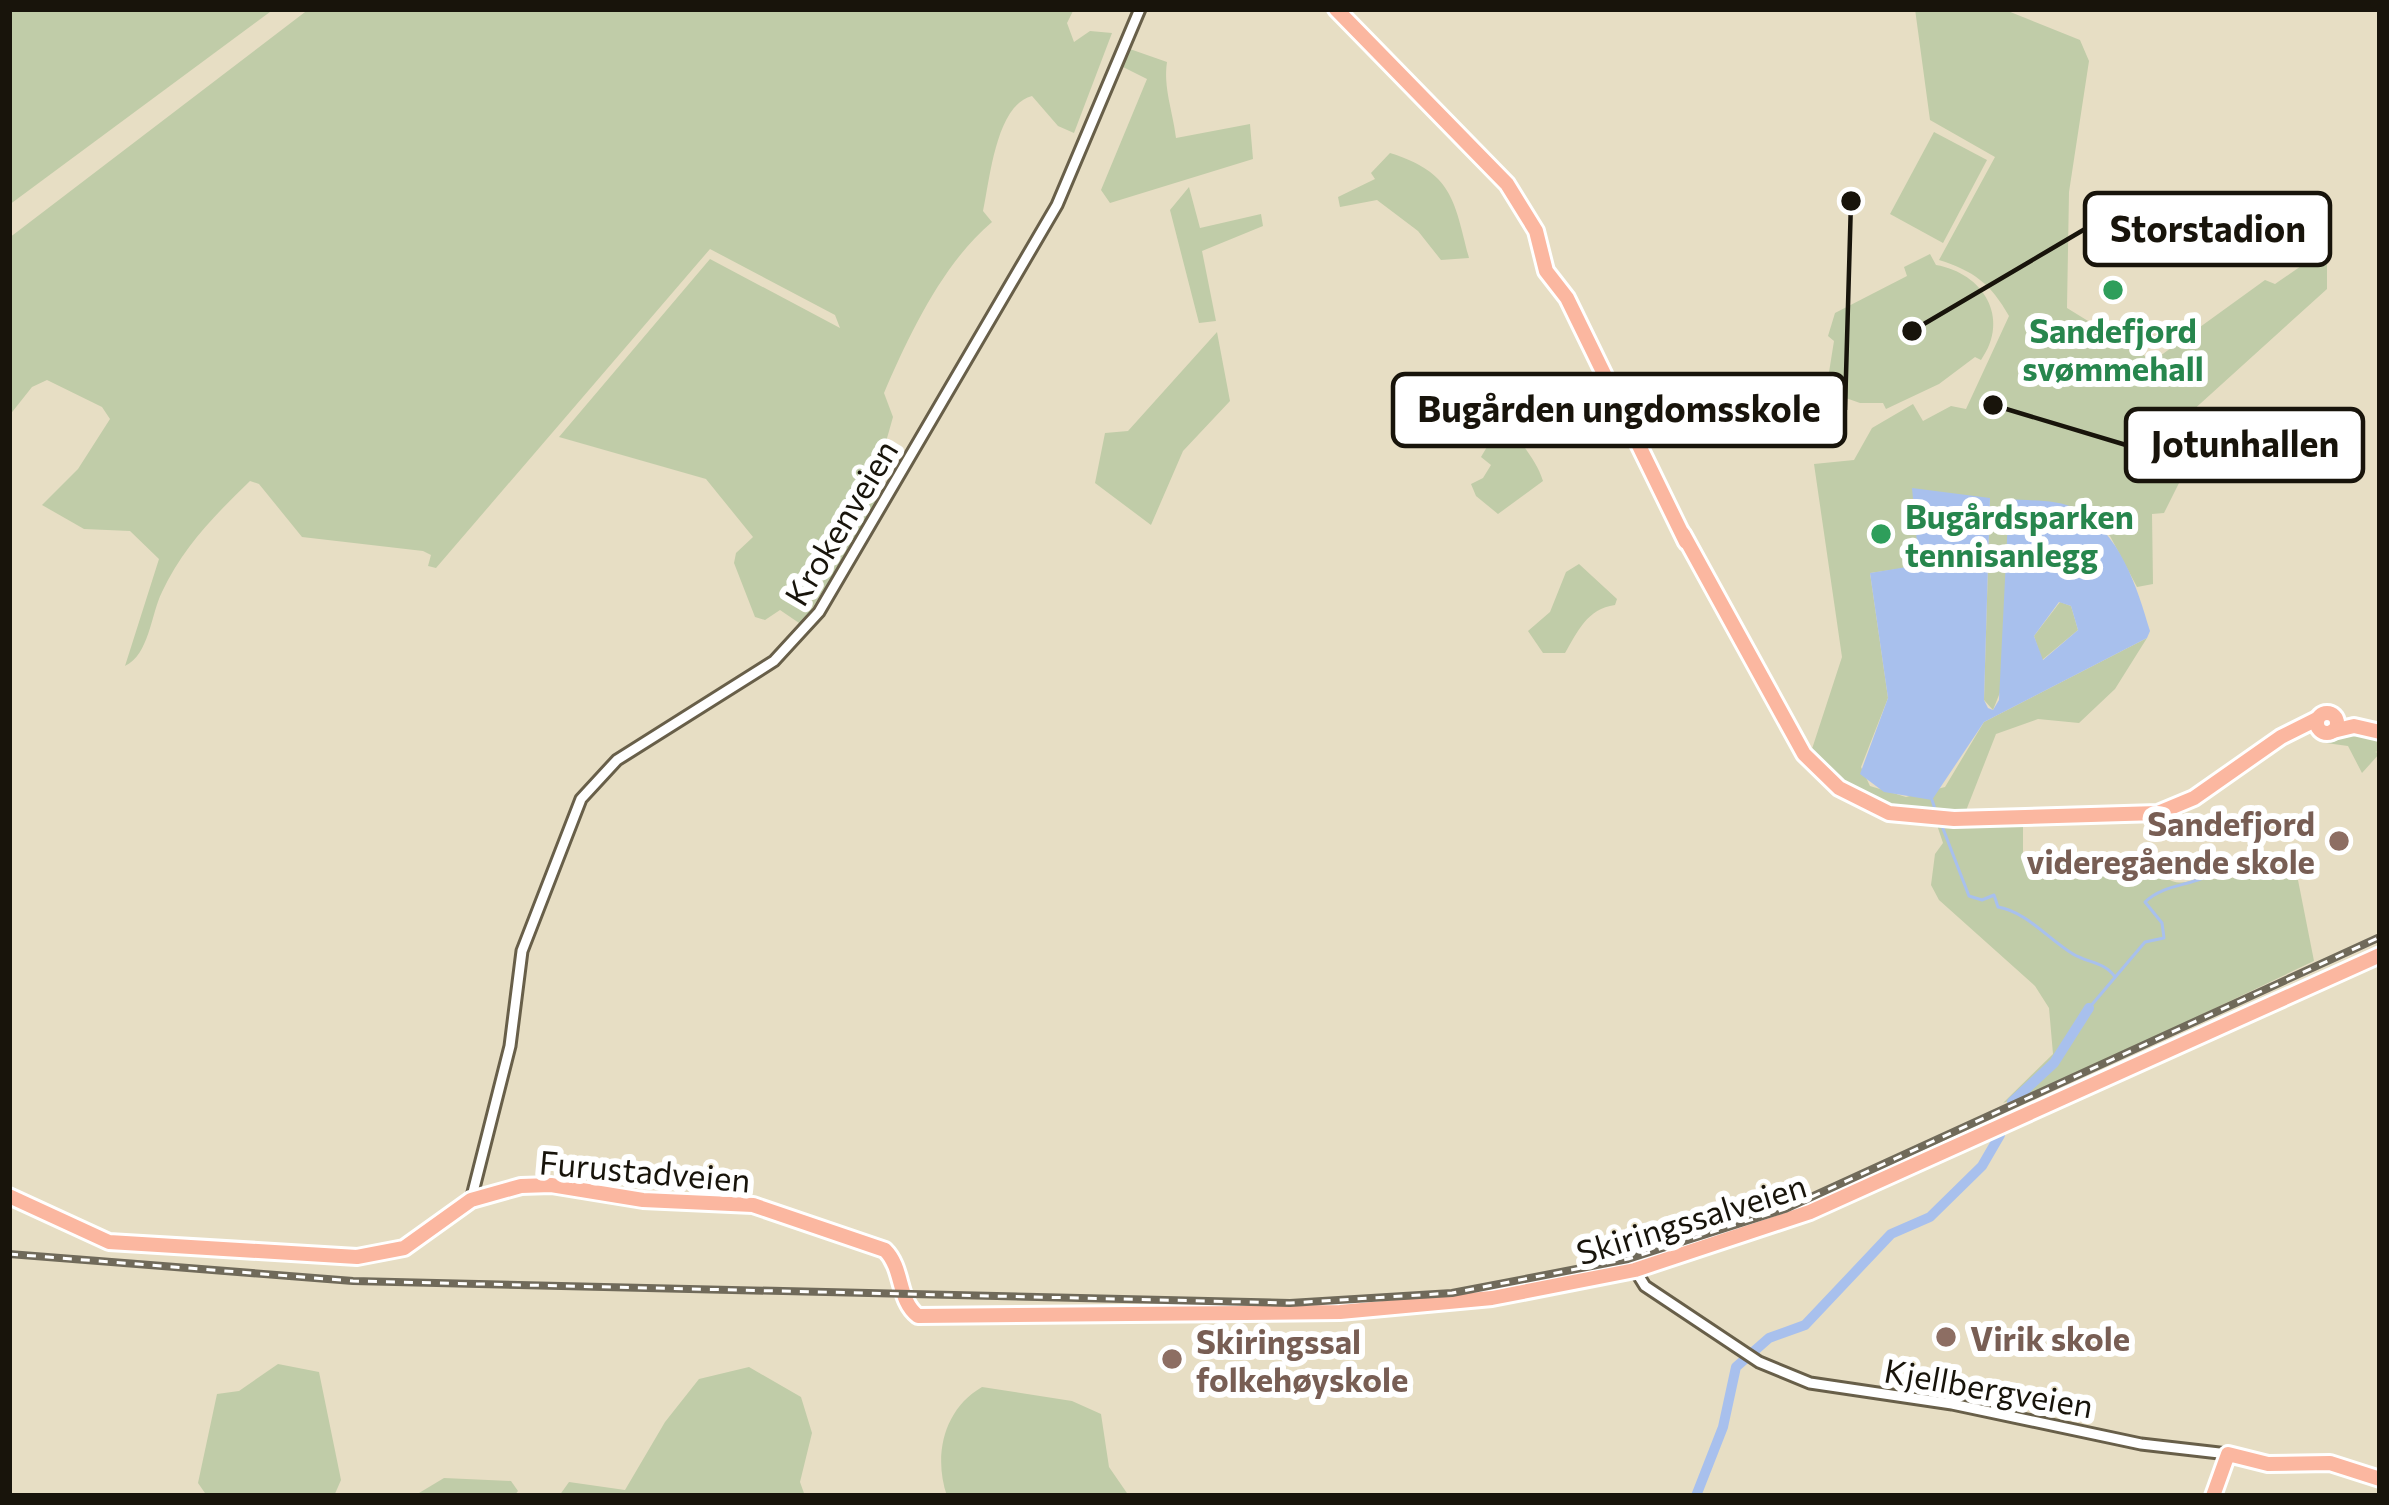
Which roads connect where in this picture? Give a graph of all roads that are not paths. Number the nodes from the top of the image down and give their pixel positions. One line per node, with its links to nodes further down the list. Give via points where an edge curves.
1 (1140, 9): 6 (street, Krokenveien, via 1058,205 819,613 774,661 617,760 581,799 522,951 510,1046)
2 (1336, 9): 3 (main road, via 1515,196 1709,583 1804,754 1838,788 1889,813 1954,819 2158,814 2282,737 2327,725)
3 (2380, 729)
4 (2380, 955): 7 (main road, Skiringssalveien, via 1810,1212)
5 (9, 1196): 6 (main road, Furustadveien, via 109,1242 357,1257 404,1248)
6 (472, 1200): 8 (main road, Furustadveien, via 535,1184 790,1213 885,1250)
7 (1635, 1270): 8 (main road, Skiringssalveien, via 1492,1298 1340,1312 925,1316); 9 (street, Kjellbergveien, via 1645,1286 1794,1378)
8 (905, 1298)
9 (2228, 1454): 10 (main road, Kjellbergveien, via 2268,1464 2330,1463); 11 (main road)
10 (2373, 1477)
11 (2212, 1496)

